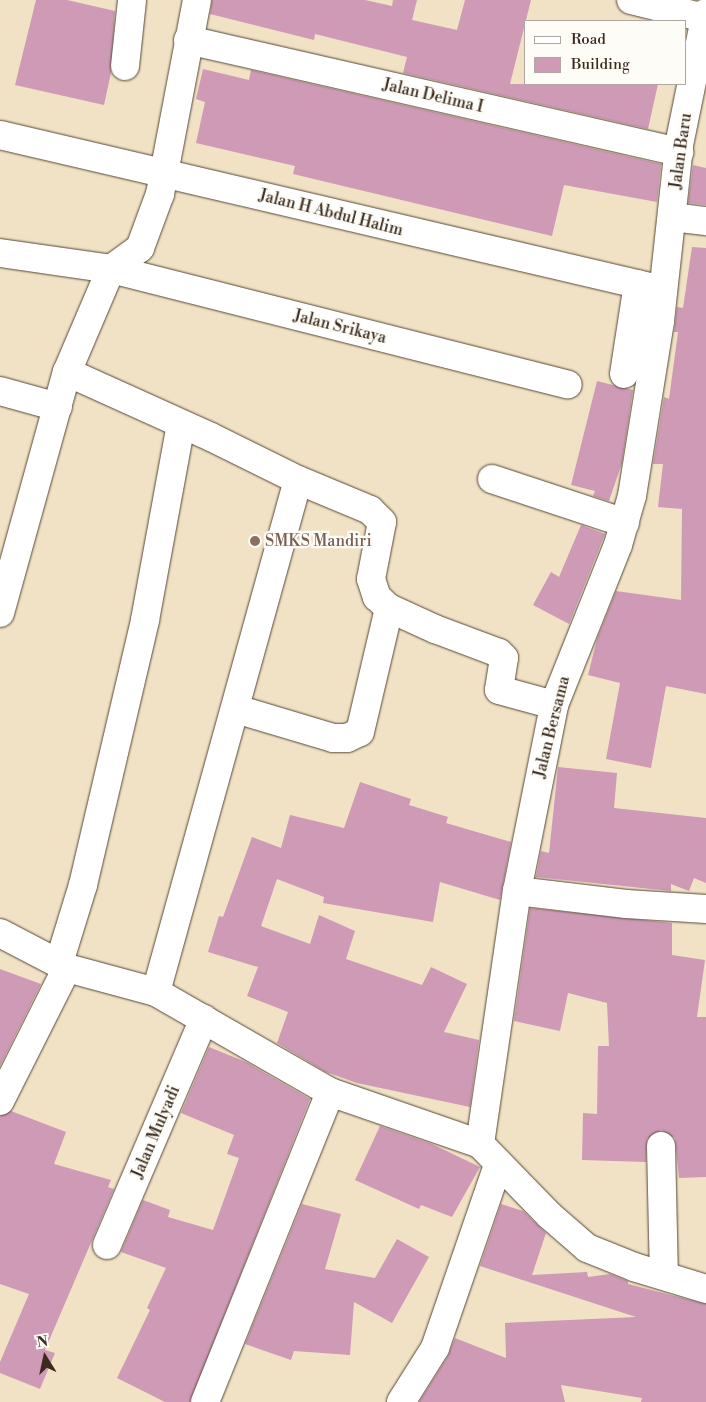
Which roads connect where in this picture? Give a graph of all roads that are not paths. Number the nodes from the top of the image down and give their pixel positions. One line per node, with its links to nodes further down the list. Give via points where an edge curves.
1 (132, 0): 6 (street)
2 (197, 0): 5 (street)
3 (631, 0): 4 (street)
4 (706, 15): 8 (street, Jalan Baru)
5 (188, 40): 8 (street, Jalan Delima I); 9 (street)
6 (125, 66)
7 (0, 134): 9 (street, Jalan H Abdul Halim)
8 (678, 152): 10 (street, Jalan Baru)
9 (164, 172): 13 (street, via 140,248); 14 (street, Jalan H Abdul Halim)
10 (672, 217): 11 (street); 14 (street, Jalan Baru)
11 (706, 221)
12 (0, 253): 13 (street, Jalan Srikaya)
13 (111, 269): 15 (street); 17 (street, Jalan Srikaya)
14 (651, 287): 16 (street); 23 (street, Jalan Bersama, via 639,458)
15 (67, 372): 19 (street); 20 (street)
16 (624, 374)
17 (568, 385)
18 (0, 391): 19 (street)
19 (58, 408): 25 (street)
20 (181, 424): 22 (street); 31 (street, via 143,630)
21 (492, 479): 23 (street)
22 (298, 480): 24 (street, via 370,510 379,517 382,522 371,578 377,597); 27 (street)
23 (625, 523): 26 (street, Jalan Bersama)
24 (390, 608): 26 (street, via 499,653 504,658 500,690); 27 (street, via 360,732 347,738 333,738)
25 (0, 613)
26 (554, 705): 28 (street, Jalan Bersama)
27 (236, 709): 32 (street)
28 (517, 891): 29 (street, via 626,904); 36 (street, Jalan Bersama)
29 (706, 909)
30 (0, 933): 31 (street)
31 (63, 965): 32 (street); 35 (street)
32 (156, 992): 33 (street)
33 (204, 1019): 34 (street); 39 (street, Jalan Mulyadi)
34 (330, 1092): 36 (street); 42 (street)
35 (0, 1101)
36 (480, 1144): 38 (street)
37 (660, 1146): 40 (street)
38 (498, 1165): 40 (street, via 587,1248); 43 (street, via 435,1348)
39 (107, 1245)
40 (664, 1275): 41 (street)
41 (706, 1289)
42 (205, 1402)
43 (400, 1402)

